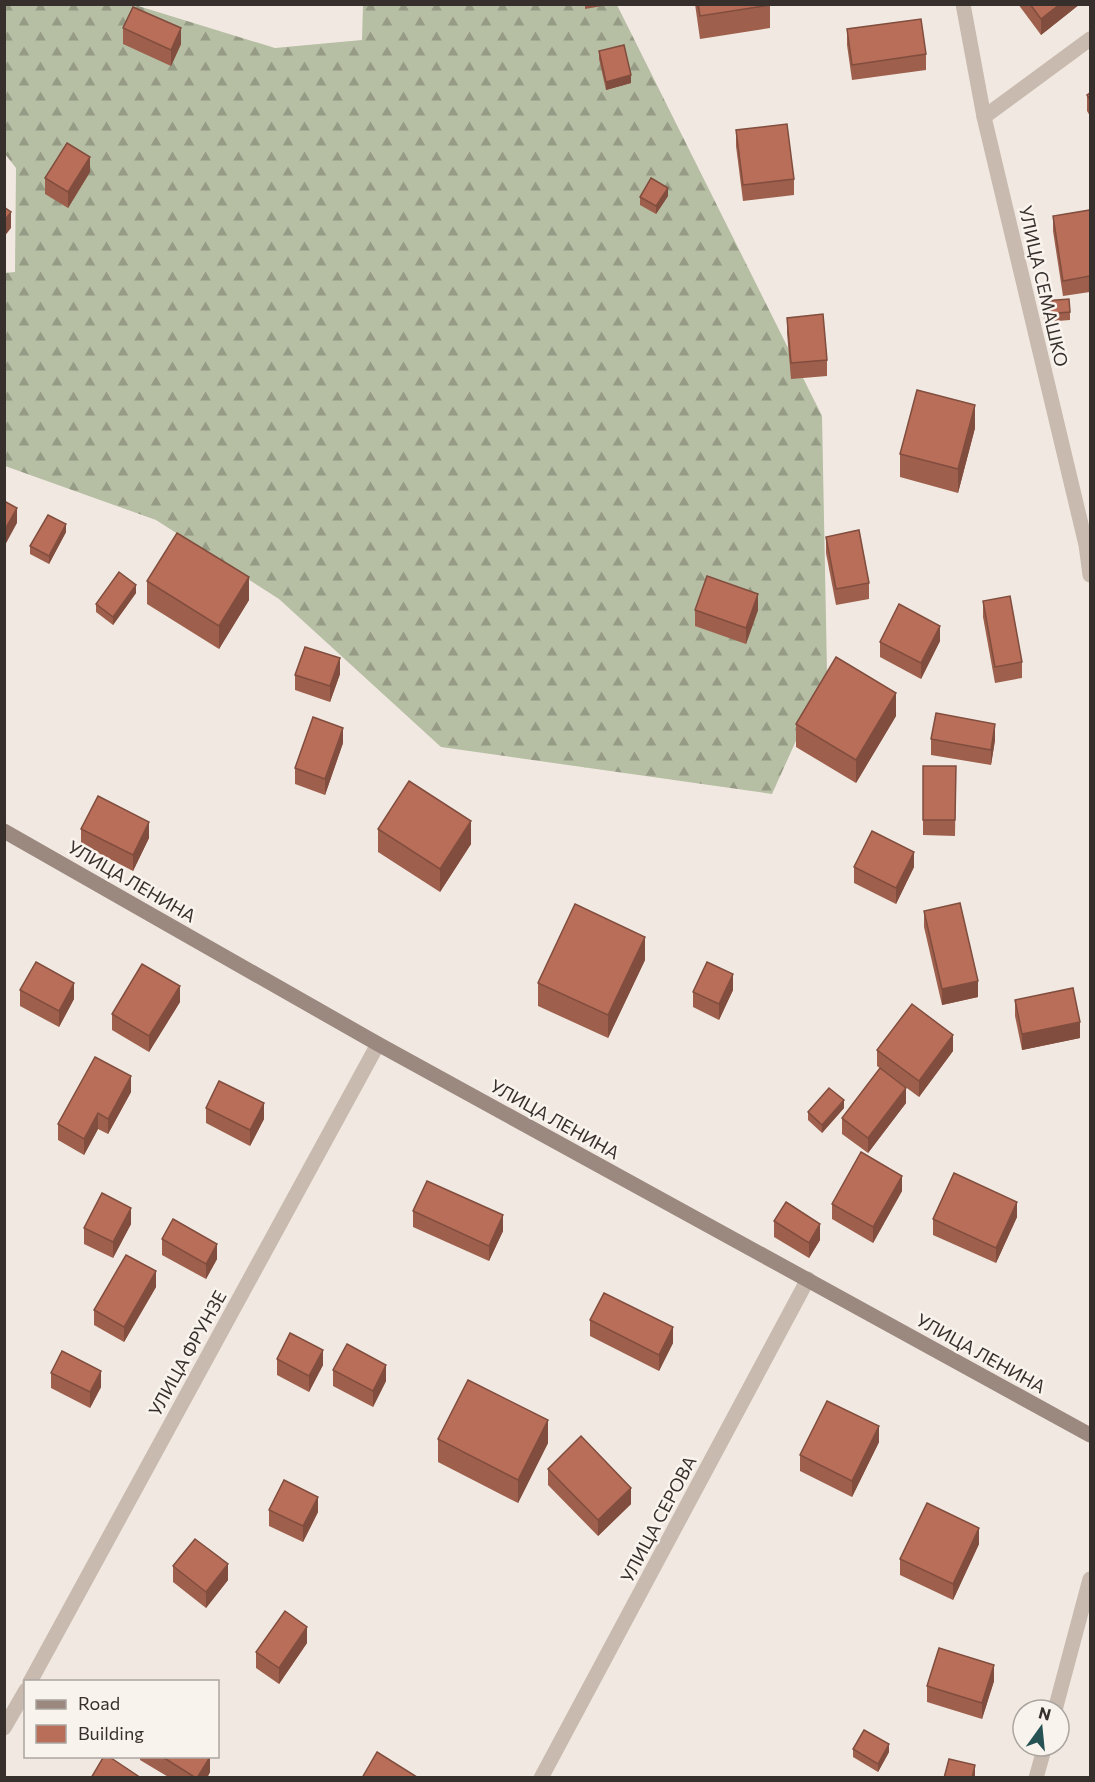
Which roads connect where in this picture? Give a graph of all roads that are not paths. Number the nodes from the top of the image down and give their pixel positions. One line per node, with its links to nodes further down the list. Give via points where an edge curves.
1 (963, 4): 3 (street, УЛИЦА СЕМАШКО)
2 (1090, 39): 3 (street)
3 (984, 117): 4 (street, УЛИЦА СЕМАШКО)
4 (1090, 575)
5 (4, 831): 6 (street, УЛИЦА ЛЕНИНА)
6 (378, 1044): 7 (street, УЛИЦА ЛЕНИНА); 10 (street, УЛИЦА ФРУНЗЕ)
7 (808, 1280): 8 (street, УЛИЦА ЛЕНИНА); 15 (street, УЛИЦА СЕРОВА)
8 (1090, 1435)
9 (1090, 1579): 12 (street)
10 (31, 1680)
11 (24, 1693): 13 (street)
12 (1058, 1698)
13 (4, 1728)
14 (1042, 1758): 16 (street)
15 (541, 1778)
16 (1036, 1778)

